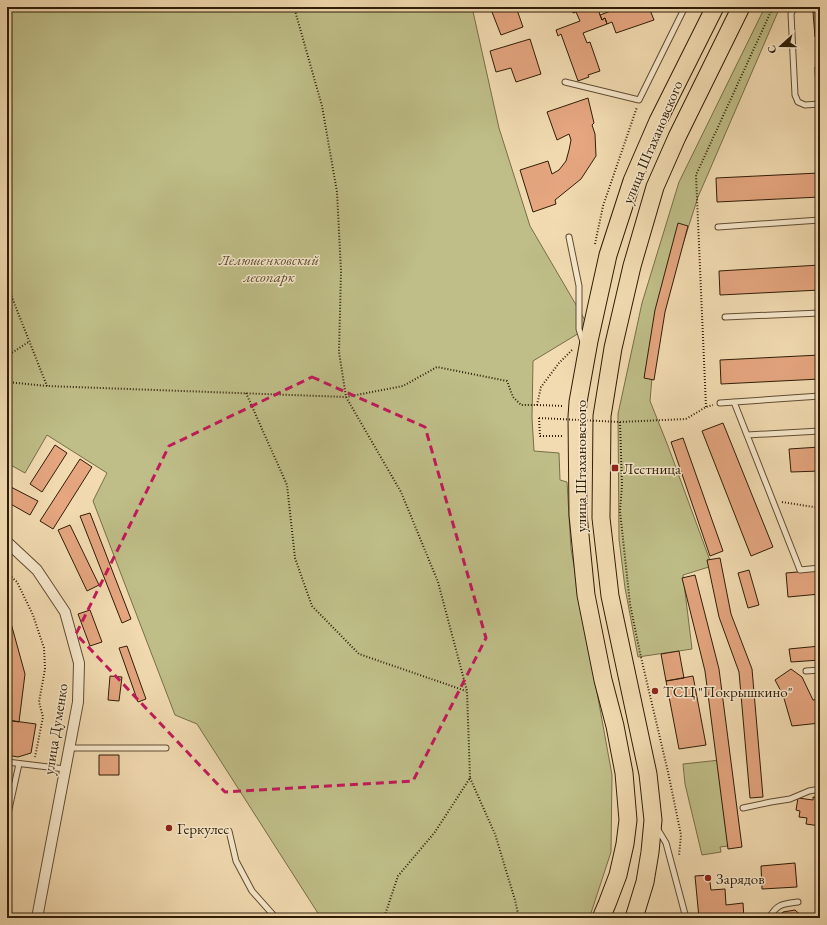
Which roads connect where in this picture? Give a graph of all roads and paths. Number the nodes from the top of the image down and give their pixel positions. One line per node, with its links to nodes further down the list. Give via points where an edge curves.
1 (294, 7): 24 (path, via 322,106 337,192 341,271 339,352)
2 (685, 7): 8 (lane)
3 (715, 7): 18 (main road, улица Штахановского, via 658,121 632,181)
4 (741, 7): 54 (main road, улица Штахановского, via 655,187 625,296 602,416 601,518 610,596 648,774)
5 (774, 7): 29 (path, via 696,175)
6 (794, 7): 9 (lane, via 791,14 795,95 798,102 805,105)
7 (565, 82): 8 (lane)
8 (639, 100): 13 (path, via 603,206)
9 (820, 104)
10 (820, 220): 11 (lane)
11 (718, 227)
12 (569, 237): 18 (lane, via 579,286 579,329)
13 (595, 244)
14 (7, 285): 17 (path)
15 (820, 313): 16 (lane)
16 (725, 317)
17 (30, 341): 19 (path); 21 (path)
18 (582, 348): 27 (path, via 559,363 541,387); 62 (main road, улица Штахановского, via 577,417 578,515 586,595 624,773 628,820 618,875)
19 (7, 356)
20 (7, 382): 21 (path)
21 (47, 386): 22 (path)
22 (246, 393): 24 (path); 43 (path, via 287,485 295,558 312,606 359,654)
23 (820, 396): 25 (lane)
24 (346, 397): 27 (path, via 403,386 437,367 507,381 513,397 521,405); 43 (path, via 404,499 438,582)
25 (734, 402): 26 (lane); 34 (lane)
26 (720, 403): 29 (path)
27 (537, 405): 28 (path)
28 (566, 406)
29 (706, 406): 32 (path, bridge, via 686,419)
30 (566, 413): 31 (path)
31 (565, 421)
32 (620, 422): 35 (path, bridge, via 538,418 540,436); 56 (path, via 620,511 630,604 681,835)
33 (820, 431): 34 (lane)
34 (748, 435): 36 (lane)
35 (564, 436)
36 (773, 500): 37 (path); 39 (lane, via 800,570)
37 (820, 508)
38 (7, 542): 44 (street, улица Думенко, via 37,570 65,612 79,663 78,702)
39 (820, 568)
40 (7, 573): 48 (path, via 17,582 27,602 44,648 45,669 39,702 43,717)
41 (820, 670): 42 (lane)
42 (806, 671)
43 (467, 691): 50 (path)
44 (69, 748): 45 (lane); 49 (street, улица Думенко)
45 (166, 748)
46 (7, 762): 47 (lane)
47 (19, 764): 48 (lane); 53 (lane)
48 (33, 766): 49 (lane)
49 (65, 769): 58 (street, улица Думенко)
50 (470, 778): 60 (path, via 435,832 398,876); 61 (path, via 495,834)
51 (820, 789): 52 (lane, via 790,799)
52 (743, 808)
53 (7, 818)
54 (652, 820): 63 (main road, улица Штахановского, via 645,882); 64 (lane, via 666,843)
55 (229, 831): 59 (lane, via 236,861 252,891)
56 (679, 857)
57 (798, 902): 65 (lane, via 775,908)
58 (37, 918)
59 (276, 918)
60 (384, 918)
61 (519, 918)
62 (601, 918)
63 (634, 918)
64 (686, 918)
65 (768, 918)

